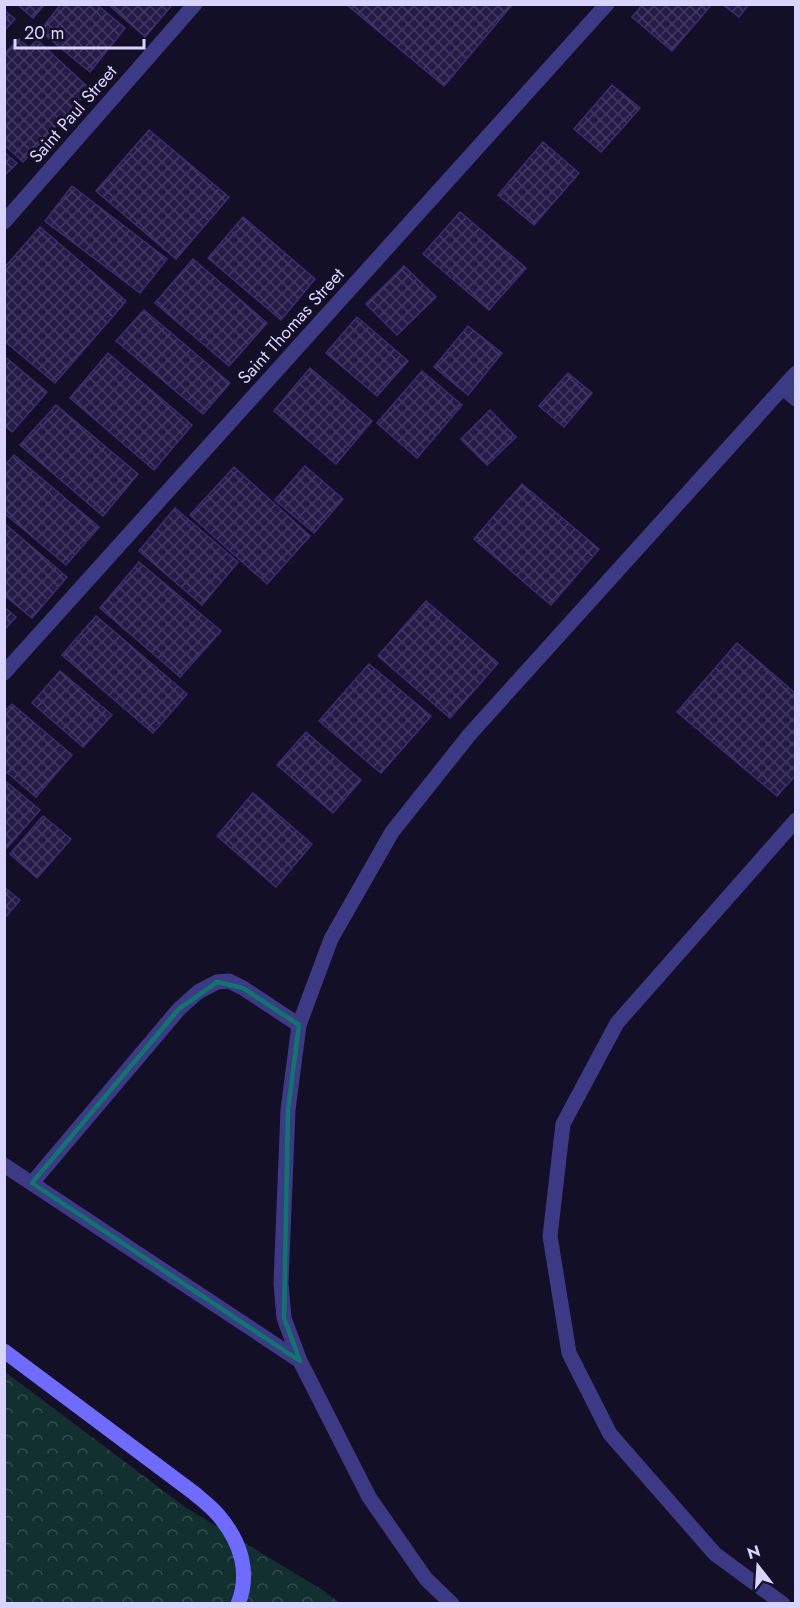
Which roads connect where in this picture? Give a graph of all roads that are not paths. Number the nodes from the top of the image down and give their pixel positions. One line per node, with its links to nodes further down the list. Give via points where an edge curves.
1 (195, 4): 3 (street, Saint Paul Street)
2 (607, 4): 7 (street, Saint Thomas Street)
3 (4, 222)
4 (795, 373): 5 (street)
5 (783, 388): 6 (street); 9 (street, via 470,734 392,832 331,939)
6 (795, 399)
7 (4, 673)
8 (795, 820): 16 (street, via 617,1023 563,1124 550,1236 569,1353 610,1434 715,1554)
9 (299, 1025): 11 (street, via 229,981 217,982 198,992 179,1009); 13 (street, via 288,1110 281,1282 284,1318)
10 (4, 1165): 11 (street)
11 (32, 1183): 13 (street)
12 (4, 1351): 14 (street, via 218,1514 235,1538 244,1565)
13 (300, 1361): 15 (street, via 369,1497 426,1579)
14 (238, 1604)
15 (452, 1604)
16 (783, 1604)

